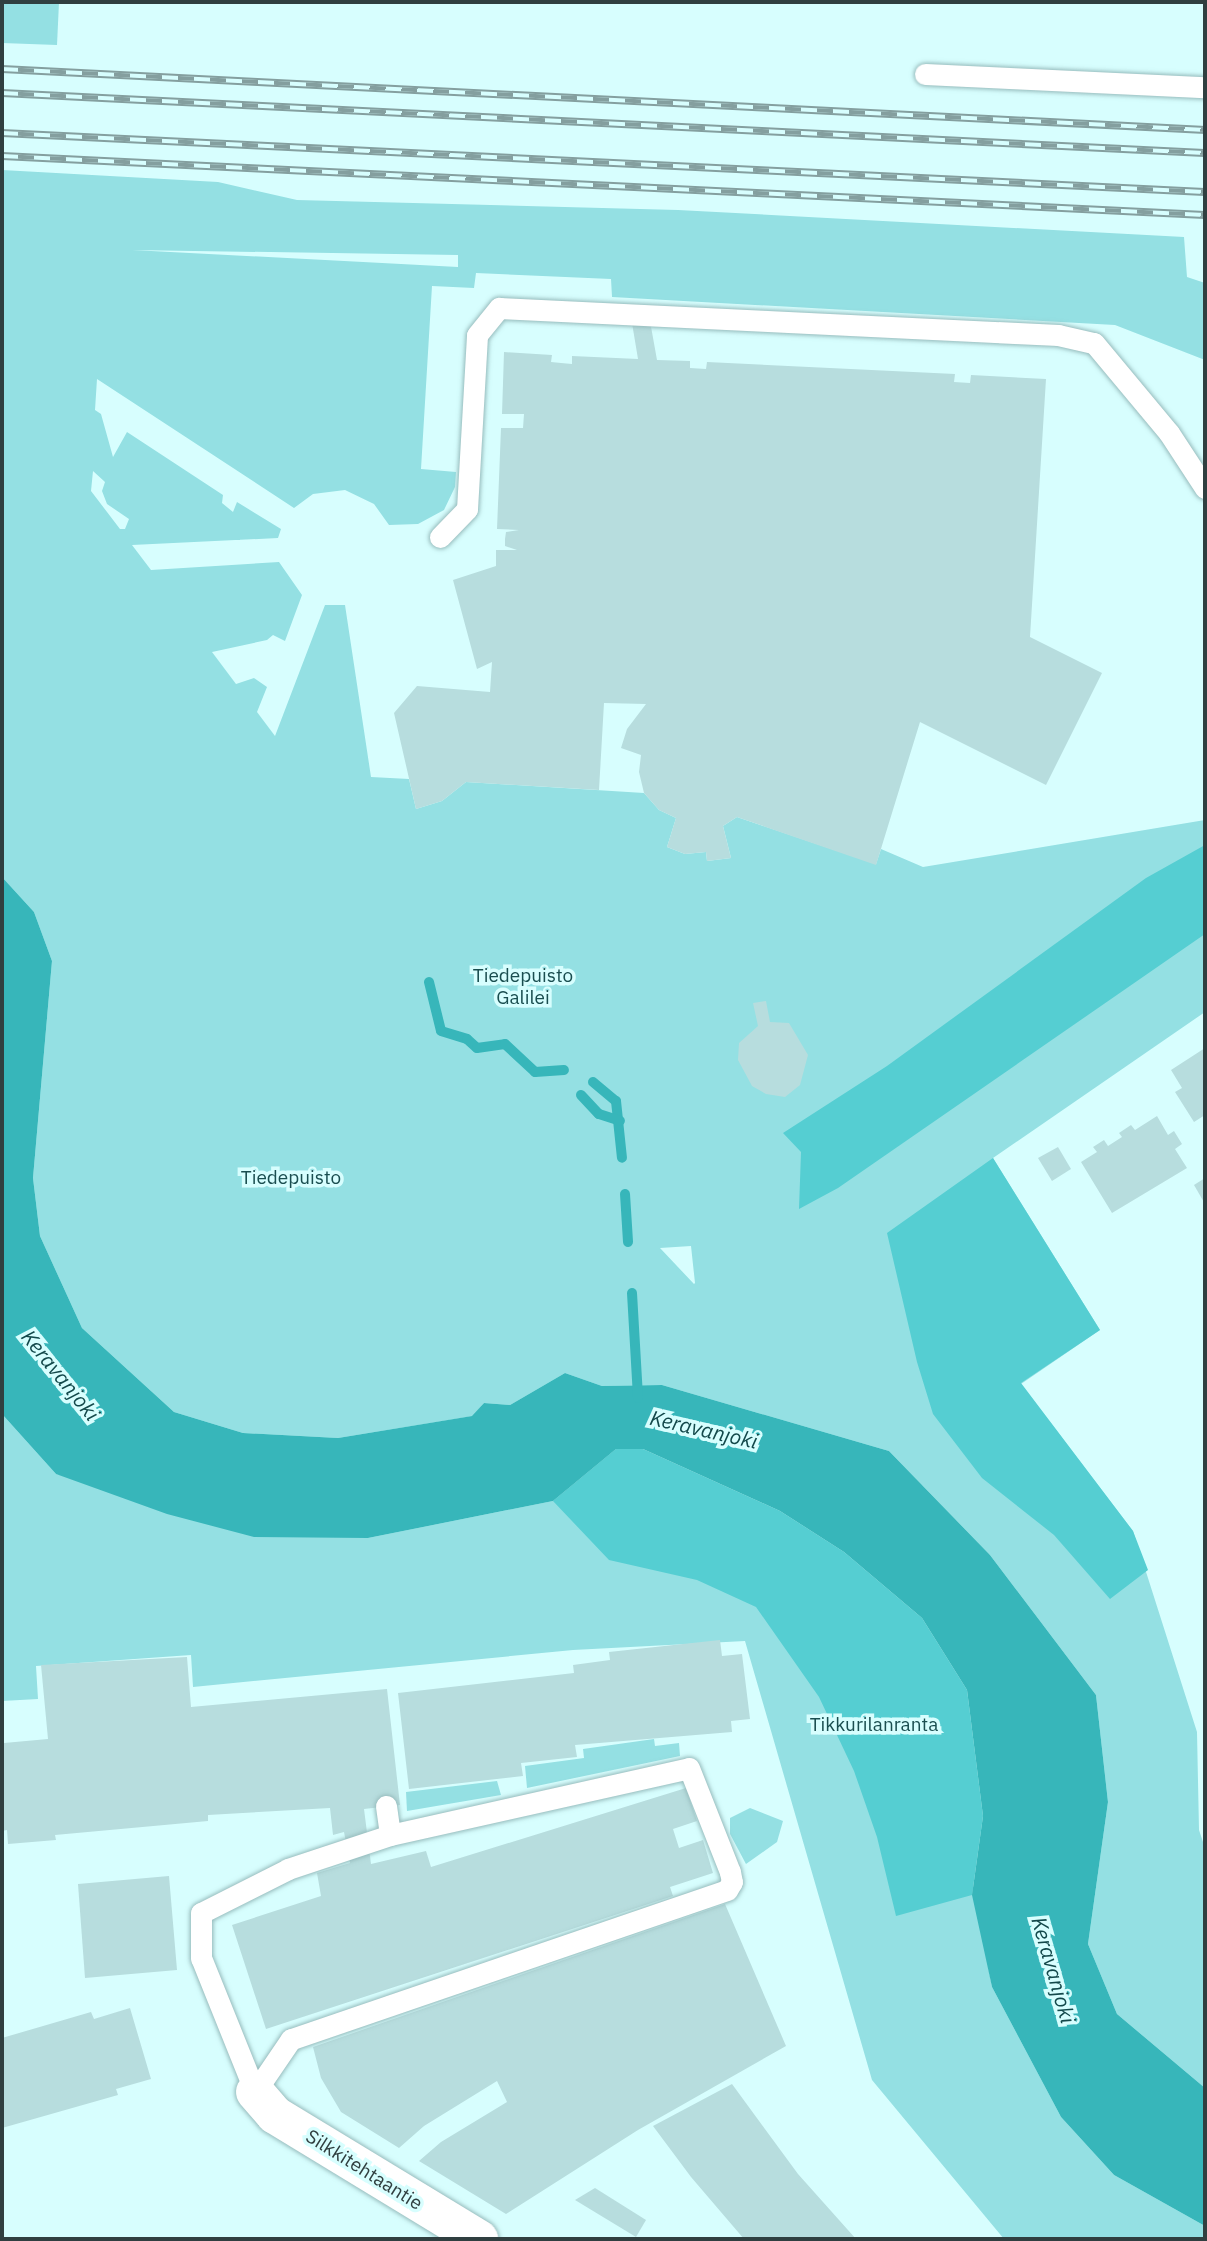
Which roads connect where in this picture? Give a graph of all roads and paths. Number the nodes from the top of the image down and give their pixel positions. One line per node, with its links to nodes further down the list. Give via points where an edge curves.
1 (925, 75): 2 (lane)
2 (1205, 87)
3 (1205, 488): 4 (lane, via 1169,433 1094,342 1058,335 499,308 477,335 467,509)
4 (440, 537)
5 (386, 1806): 6 (lane)
6 (390, 1835): 7 (lane, via 288,1869 201,1913 201,1958); 7 (lane, via 689,1768 732,1882 727,1890 700,1901 290,2039)
7 (255, 2092): 8 (street, Silkkitehtaantie, via 275,2115)
8 (479, 2239)

